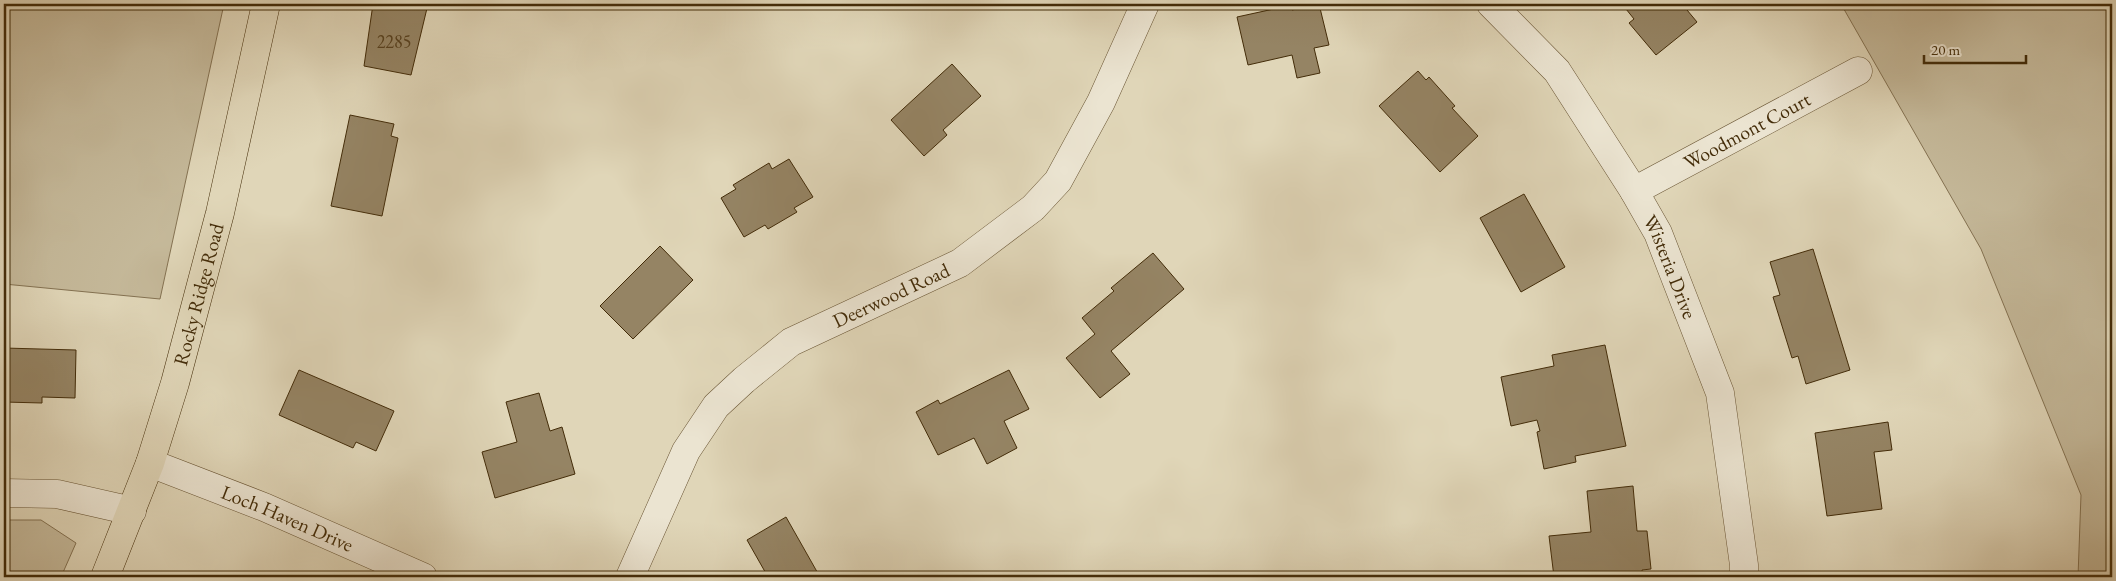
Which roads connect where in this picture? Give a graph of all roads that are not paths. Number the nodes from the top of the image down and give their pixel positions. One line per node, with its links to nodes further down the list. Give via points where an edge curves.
1 (266, 4): 6 (main road, Rocky Ridge Road, via 220,213 175,383)
2 (1146, 4): 11 (street, Deerwood Road, via 1101,102 1058,181 1033,208 960,263 791,342 744,380 716,406 686,451)
3 (1491, 4): 5 (street, Wisteria Drive, via 1556,71)
4 (1858, 71): 5 (street, Woodmont Court)
5 (1634, 191): 12 (street, Wisteria Drive, via 1658,233 1720,393)
6 (150, 463): 8 (main road, Rocky Ridge Road); 10 (street, Loch Haven Drive, via 264,507)
7 (4, 493): 8 (street, via 57,494)
8 (132, 511): 9 (main road, Rocky Ridge Road)
9 (105, 577)
10 (423, 577)
11 (630, 577)
12 (1744, 577)

